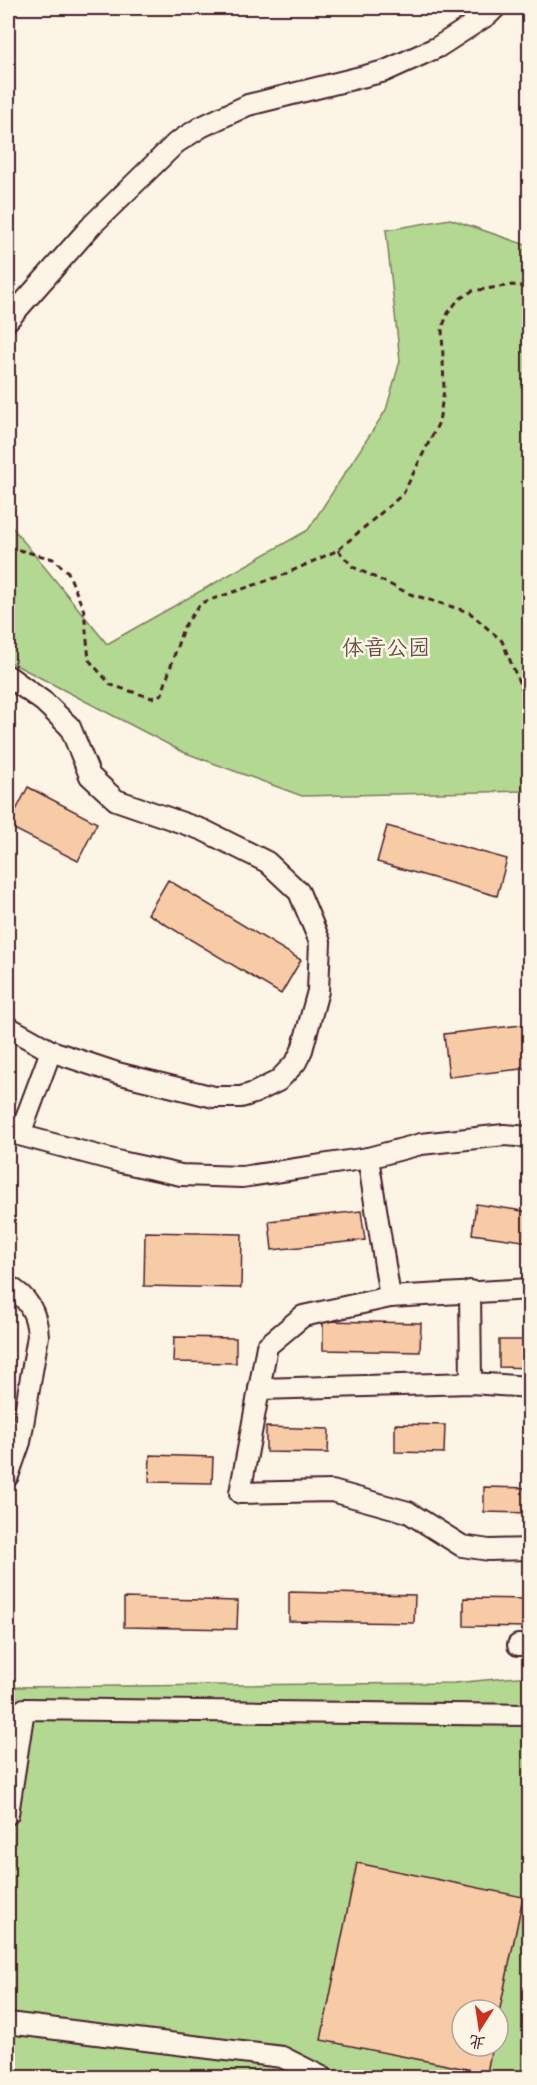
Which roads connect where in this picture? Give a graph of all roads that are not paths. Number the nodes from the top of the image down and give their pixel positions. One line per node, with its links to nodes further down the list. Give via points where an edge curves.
1 (495, 8): 2 (street, via 438,47 385,72 248,105 193,132 176,143 92,225)
2 (8, 320)
3 (8, 676): 5 (street, via 70,727 90,776 116,800 203,830 267,862 299,892 320,942 318,991 302,1050 278,1081 254,1093 214,1097 117,1073)
4 (8, 1027): 5 (street)
5 (51, 1051): 6 (street)
6 (14, 1133): 8 (street, via 181,1175 242,1177)
7 (530, 1137): 8 (street, via 504,1135 421,1144)
8 (368, 1158): 12 (street)
9 (8, 1286): 16 (street, via 29,1304 38,1335 20,1442)
10 (530, 1289): 11 (street)
11 (470, 1291): 12 (street); 13 (street)
12 (390, 1297): 15 (street, via 303,1316 267,1346)
13 (471, 1383): 14 (street); 15 (street)
14 (530, 1387)
15 (259, 1389): 17 (street, via 240,1493 332,1491 408,1512 462,1546)
16 (8, 1476)
17 (530, 1549)
18 (530, 1715): 19 (street, via 24,1708)
19 (8, 1814)
20 (8, 2023): 21 (street, via 282,2057)
21 (324, 2078)

